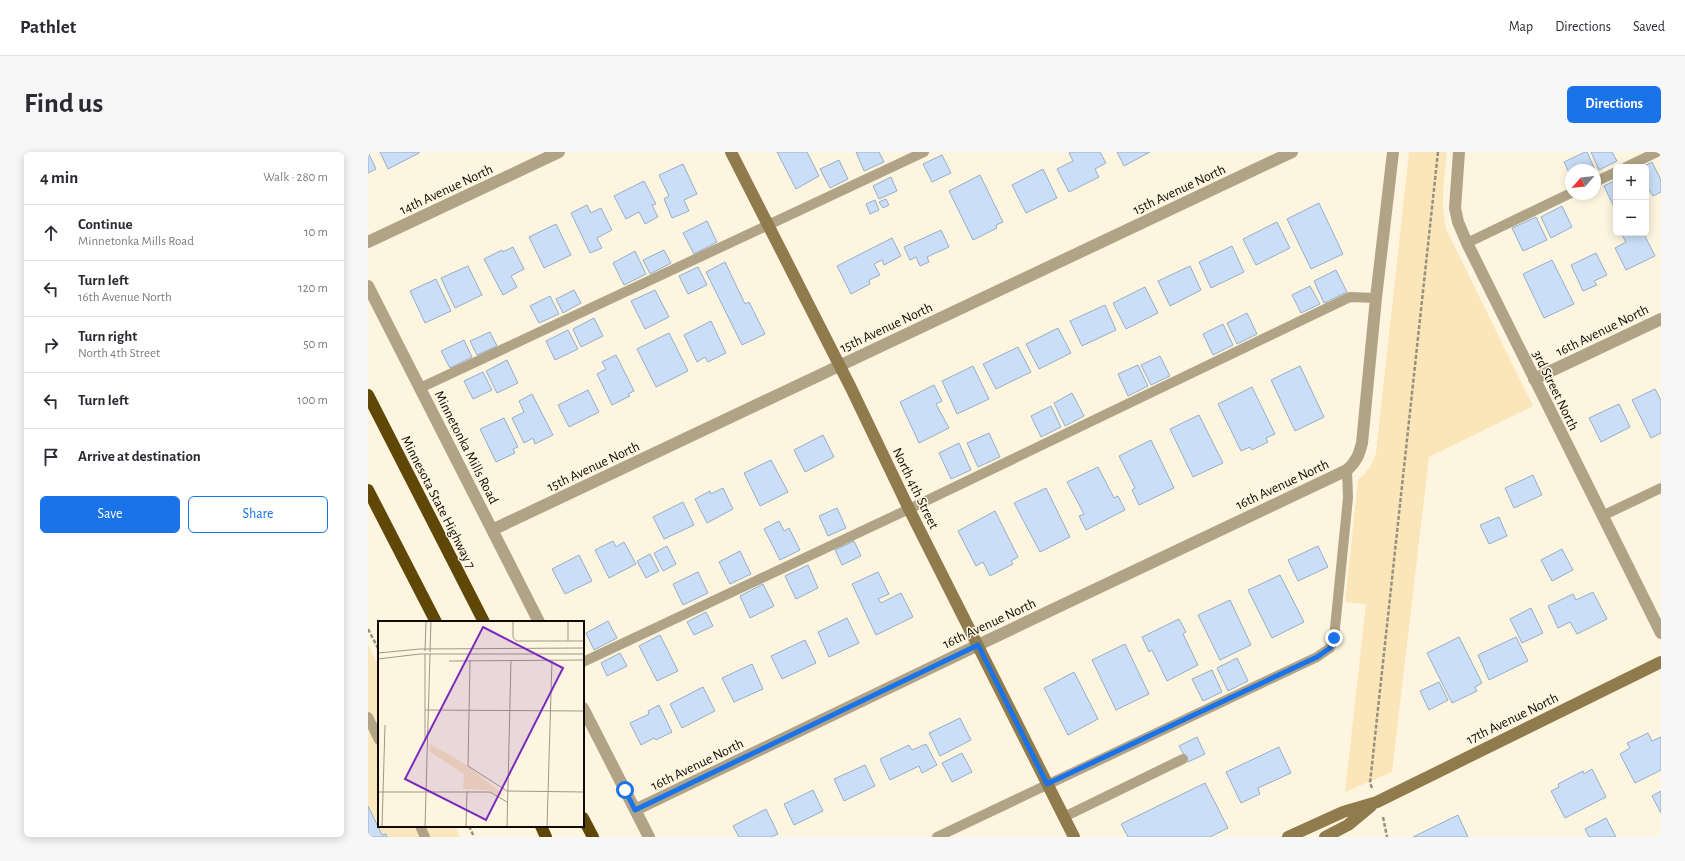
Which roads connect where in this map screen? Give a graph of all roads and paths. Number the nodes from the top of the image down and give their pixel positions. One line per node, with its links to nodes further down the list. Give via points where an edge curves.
1 (559, 152): 14 (street, 14th Avenue North)
2 (731, 152): 13 (street, North 4th Street)
3 (924, 152): 13 (lane)
4 (1292, 152): 19 (street, 15th Avenue North)
5 (1393, 152): 17 (street)
6 (1438, 152): 42 (path)
7 (1459, 152): 15 (street, 3rd Street North, via 1455,208)
8 (1657, 152): 9 (lane)
9 (1632, 164)
10 (1613, 173): 11 (lane)
11 (1601, 179)
12 (1565, 196): 15 (lane)
13 (767, 225): 19 (street, North 4th Street); 21 (lane)
14 (368, 242)
15 (1467, 243): 20 (street, 3rd Street North)
16 (368, 286): 21 (street, Minnetonka Mills Road)
17 (1376, 298): 23 (street, via 1362,443 1360,454); 26 (lane, via 1350,297)
18 (1661, 319): 20 (street, 16th Avenue North)
19 (839, 366): 26 (street, North 4th Street); 28 (street, 15th Avenue North)
20 (1534, 380): 27 (street, 3rd Street North)
21 (420, 388): 28 (street, Minnetonka Mills Road)
22 (368, 395): 30 (highway, Minnesota State Highway 7)
23 (1351, 466): 34 (street, 16th Avenue North); 43 (lane, via 1334,638 1330,648 1317,657)
24 (1661, 488): 27 (lane)
25 (368, 490): 29 (highway)
26 (909, 508): 34 (street, North 4th Street); 36 (lane)
27 (1602, 516): 33 (street, 3rd Street North)
28 (492, 530): 31 (street, Minnetonka Mills Road)
29 (435, 621)
30 (483, 621)
31 (538, 621)
32 (368, 629): 35 (path)
33 (1661, 633)
34 (978, 645): 43 (street, North 4th Street); 45 (street, 16th Avenue North)
35 (378, 648)
36 (584, 662)
37 (1661, 662): 44 (street, 17th Avenue North)
38 (584, 710): 45 (street)
39 (368, 717): 40 (lane)
40 (374, 737)
41 (1183, 759): 46 (lane)
42 (1370, 782)
43 (1047, 784): 46 (street, North 4th Street); 57 (lane)
44 (1377, 802): 59 (street, 17th Avenue North, via 1343,812); 60 (street, 17th Avenue North, via 1348,825)
45 (635, 810): 56 (street)
46 (1064, 817): 58 (street, North 4th Street)
47 (584, 820): 55 (highway)
48 (1385, 824): 61 (path)
49 (420, 827): 52 (lane)
50 (469, 827): 53 (path)
51 (541, 827): 54 (highway)
52 (425, 837)
53 (474, 837)
54 (546, 837)
55 (593, 837)
56 (650, 837)
57 (937, 837)
58 (1074, 837)
59 (1288, 837)
60 (1325, 837)
61 (1387, 837)

